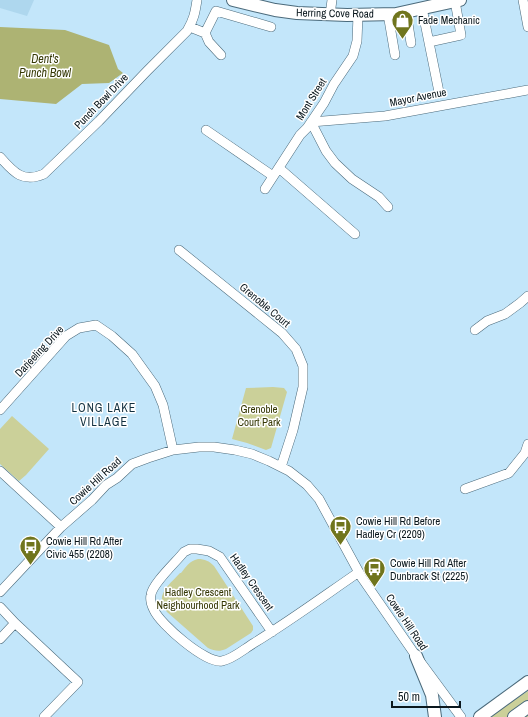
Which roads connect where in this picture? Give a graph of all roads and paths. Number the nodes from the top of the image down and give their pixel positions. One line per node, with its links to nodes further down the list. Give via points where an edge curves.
1 (197, 0): 11 (street, Punch Bowl Drive)
2 (233, 0): 9 (main road, Herring Cove Road, via 275,10)
3 (332, 0): 9 (street)
4 (524, 0): 13 (street)
5 (453, 1): 6 (main road, Herring Cove Road); 15 (street, via 461,35)
6 (422, 8): 7 (main road, Herring Cove Road); 15 (street)
7 (406, 11): 8 (main road, Herring Cove Road); 16 (street)
8 (388, 14): 10 (main road, Herring Cove Road); 18 (street)
9 (330, 15): 10 (main road, Herring Cove Road)
10 (358, 15): 21 (street, Mont Street, via 357,41 352,56)
11 (190, 27): 14 (street); 23 (street, Punch Bowl Drive, via 44,174 30,177 16,174)
12 (271, 27): 14 (street, via 216,11)
13 (528, 27)
14 (205, 33): 17 (street, via 209,42)
15 (429, 42): 20 (street)
16 (411, 43)
17 (221, 55)
18 (395, 55)
19 (528, 90): 21 (street, Mayor Avenue, via 385,116)
20 (439, 92)
21 (311, 122): 24 (street, Mont Street); 27 (street, via 335,163)
22 (206, 130): 25 (street)
23 (0, 157)
24 (279, 168): 25 (street, Mont Street); 28 (street)
25 (273, 176): 26 (street, Mont Street)
26 (265, 188)
27 (388, 207)
28 (355, 234)
29 (179, 250): 35 (street, Grenoble Court, via 282,333 296,349 303,366 303,387)
30 (528, 296): 31 (street, via 505,314 487,321)
31 (476, 330)
32 (0, 410): 34 (street, Darjeeling Drive, via 66,336 79,328 96,325 132,354 156,386)
33 (528, 444): 37 (street, via 525,453 509,473)
34 (173, 450): 35 (street, Cowie Hill Road, via 199,447 235,450 252,454); 38 (street, Cowie Hill Road, via 132,464)
35 (281, 467): 39 (street, Cowie Hill Road, via 306,485 319,499)
36 (0, 471): 38 (street)
37 (465, 489)
38 (60, 525): 40 (street, Cowie Hill Road)
39 (359, 572): 43 (street, Hadley Crescent); 45 (street, Cowie Hill Road)
40 (0, 592)
41 (0, 607): 42 (street)
42 (15, 622): 44 (street); 48 (street, via 78,682)
43 (272, 632): 43 (street, Hadley Crescent, via 230,658 222,661 207,658 181,639 158,617 151,602 154,586 184,552 190,549 209,551 220,557)
44 (0, 639)
45 (416, 656): 49 (main road, via 432,695); 50 (street, Cowie Hill Road)
46 (528, 682): 51 (main road)
47 (528, 707): 52 (main road)
48 (44, 717)
49 (435, 717)
50 (461, 717)
51 (480, 717)
52 (514, 717)

